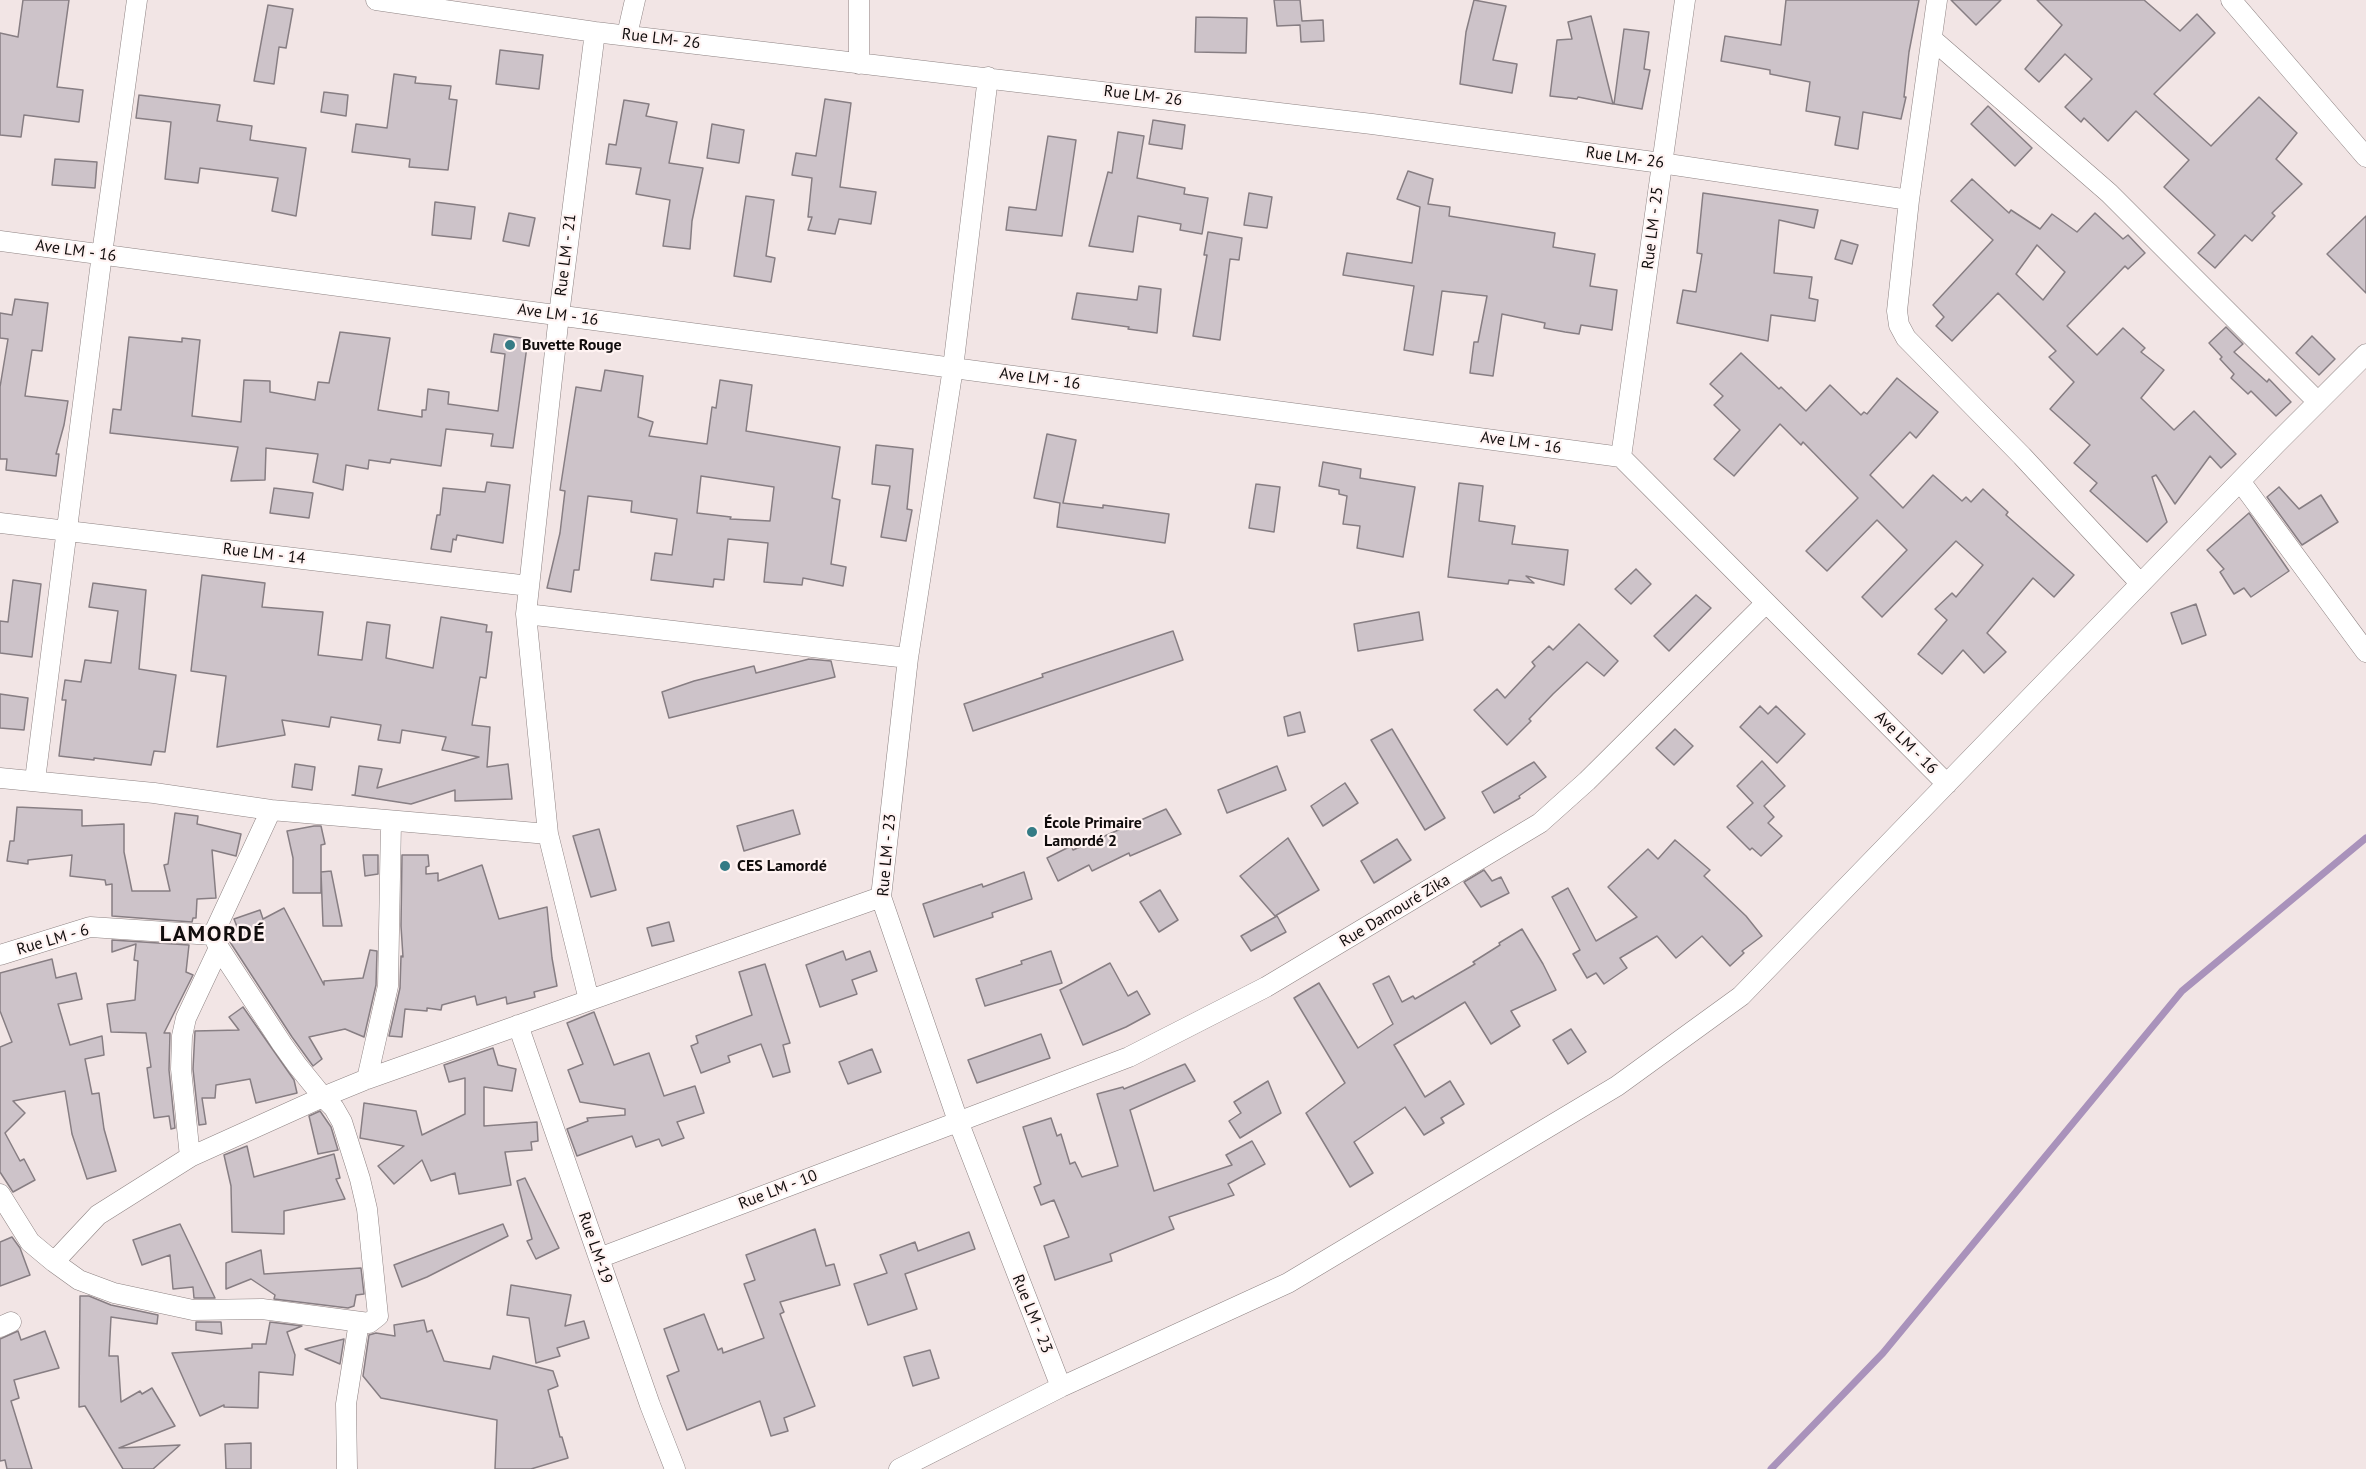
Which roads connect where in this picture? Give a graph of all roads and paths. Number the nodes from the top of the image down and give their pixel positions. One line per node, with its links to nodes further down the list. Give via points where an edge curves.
1 (137, 0): 17 (street)
2 (376, 0): 8 (street, Rue LM- 26)
3 (635, 0): 9 (street)
4 (859, 0): 11 (street)
5 (1685, 0): 14 (street, Rue LM - 25)
6 (1937, 0): 10 (street)
7 (2231, 0): 13 (street)
8 (595, 32): 9 (street, Rue LM- 26); 18 (street, Rue LM - 21)
9 (627, 35): 11 (street, Rue LM- 26)
10 (1932, 39): 15 (street); 21 (street, via 2109,193)
11 (860, 64): 12 (street, Rue LM- 26)
12 (988, 77): 14 (street, Rue LM- 26, via 1372,123); 20 (street, Rue LM - 23)
13 (2366, 157)
14 (1661, 163): 15 (street, Rue LM- 26); 22 (street, Rue LM - 25)
15 (1909, 200): 26 (street, via 1897,310 1906,338)
16 (0, 241): 17 (street, Ave LM - 16)
17 (102, 254): 18 (street, Ave LM - 16); 25 (street)
18 (559, 315): 20 (street, Ave LM - 16); 27 (street, Rue LM - 21)
19 (2366, 354): 21 (street)
20 (953, 368): 22 (street, Ave LM - 16); 31 (street, Rue LM - 23)
21 (2318, 402): 23 (street)
22 (1620, 457): 28 (street, Ave LM - 16)
23 (2240, 481): 26 (street); 30 (street)
24 (0, 523): 25 (street, Rue LM - 14)
25 (68, 531): 27 (street, Rue LM - 14); 33 (street)
26 (2140, 583): 34 (street)
27 (529, 586): 29 (street, Rue LM - 21)
28 (1766, 603): 34 (street, Ave LM - 16); 45 (street, Rue Damouré Zika, via 1587,781 1520,836 1266,987 1175,1035 1129,1057)
29 (526, 614): 31 (street); 37 (street, Rue LM - 21)
30 (2366, 652)
31 (908, 658): 38 (street, Rue LM - 23)
32 (0, 778): 33 (street)
33 (35, 780): 35 (street)
34 (1947, 784): 52 (street, via 1741,996 1617,1086 1288,1283)
35 (271, 810): 36 (street); 39 (street)
36 (391, 822): 37 (street); 43 (street, via 388,986)
37 (548, 834): 41 (street, Rue LM - 21)
38 (881, 897): 41 (street); 45 (street, Rue LM - 23)
39 (216, 941): 40 (street, Rue LM - 6, via 90,927); 44 (street, via 282,1044); 46 (street, via 182,1035 181,1069)
40 (0, 955)
41 (589, 1000): 42 (street)
42 (518, 1025): 43 (street); 49 (street, Rue LM-19)
43 (367, 1079): 44 (street)
44 (323, 1097): 46 (street); 51 (street, via 342,1122 367,1209 378,1316 372,1322)
45 (958, 1121): 49 (street, Rue LM - 10); 52 (street, Rue LM - 23)
46 (190, 1157): 50 (street, via 98,1215)
47 (0, 1194): 48 (street)
48 (8, 1225): 50 (street)
49 (599, 1258): 54 (street, Rue LM-19)
50 (54, 1262): 51 (street, via 79,1280 171,1306 202,1311 262,1309)
51 (360, 1322): 53 (street, via 346,1404)
52 (1061, 1387): 55 (street)
53 (347, 1469)
54 (675, 1469)
55 (899, 1469)

